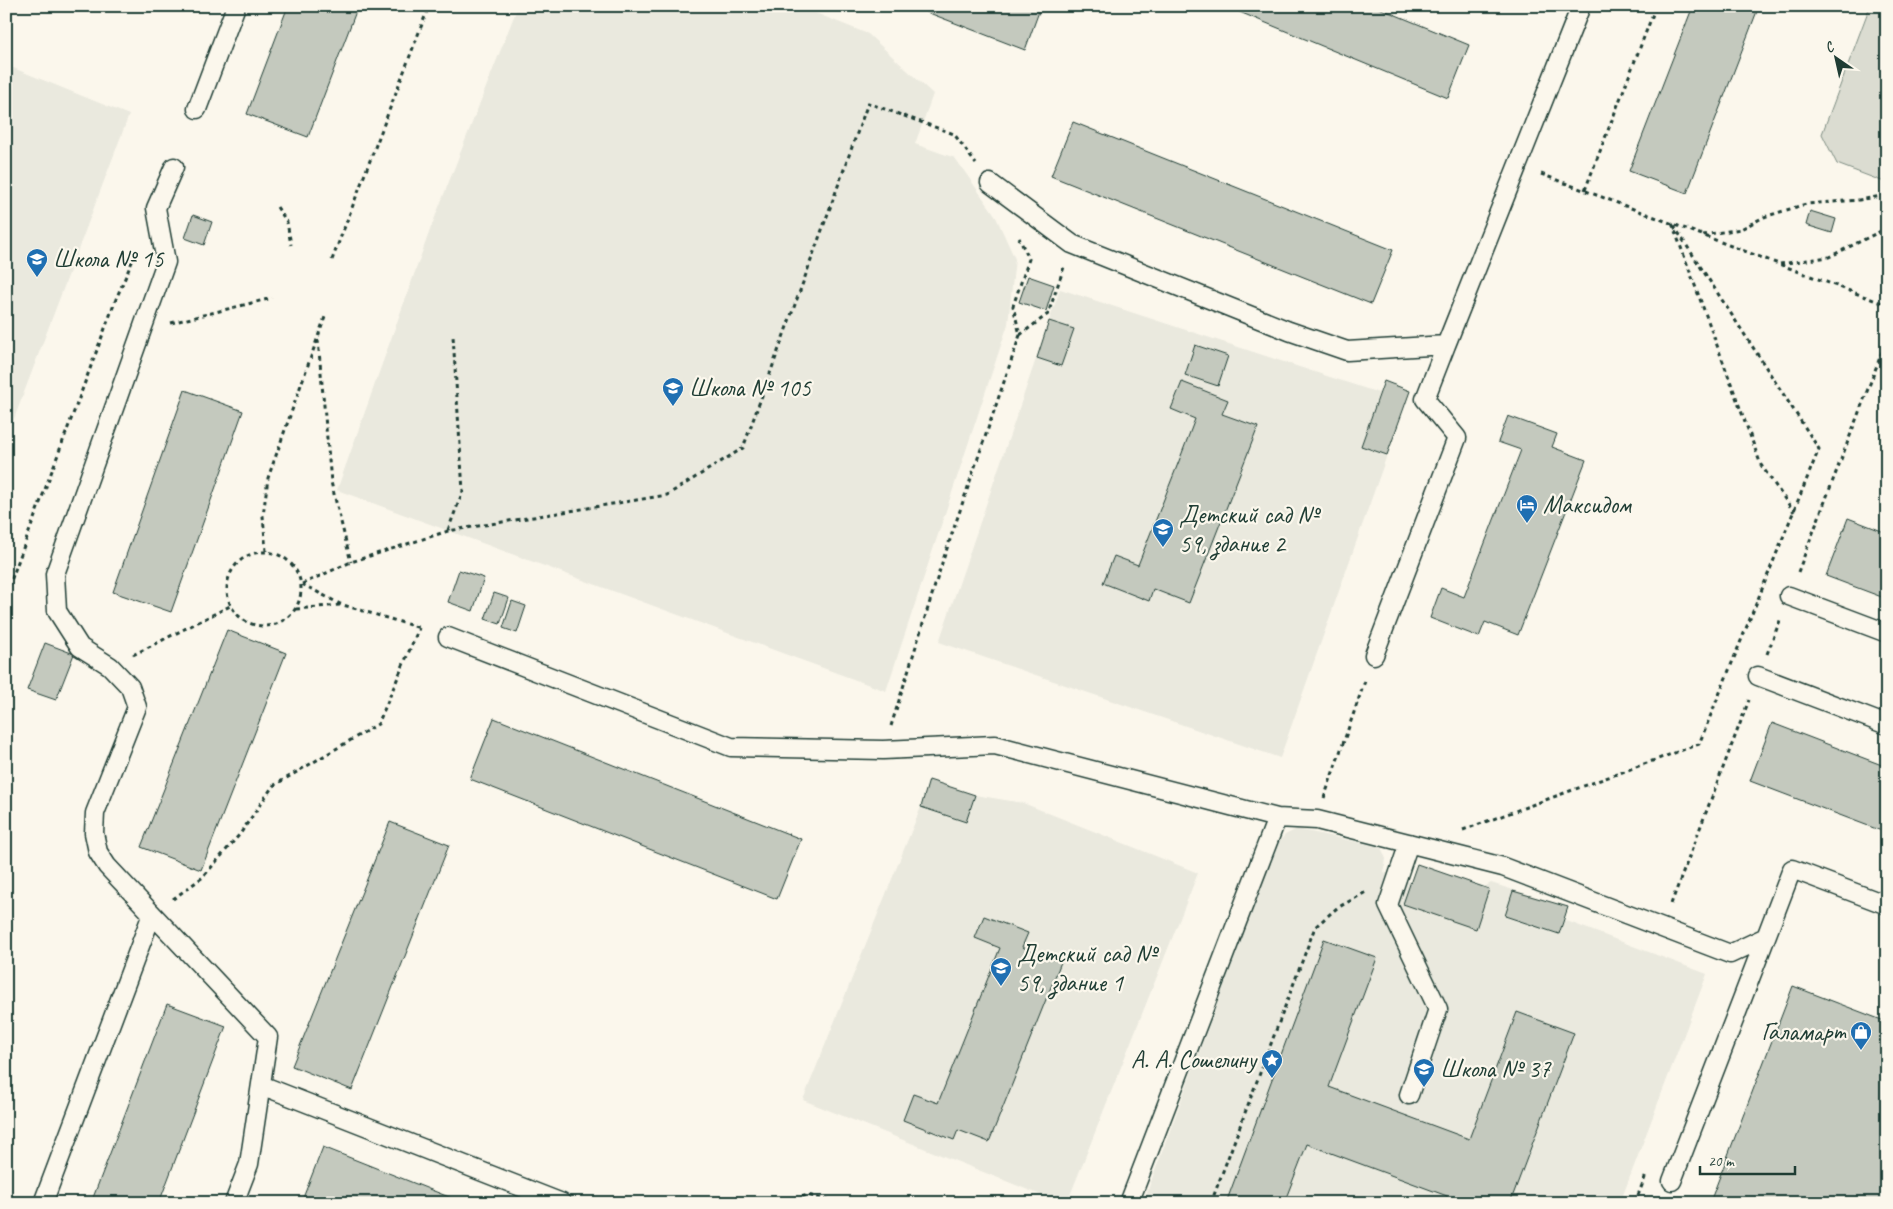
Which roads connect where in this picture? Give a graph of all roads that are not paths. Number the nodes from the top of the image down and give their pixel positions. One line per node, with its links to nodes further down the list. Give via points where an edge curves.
1 (236, 6): 3 (lane)
2 (1581, 6): 6 (lane)
3 (197, 109)
4 (174, 167): 16 (lane, via 156,208 166,262 55,574 57,611 80,647 110,666 130,687 137,707 95,813 94,833 98,852 107,866)
5 (990, 184): 6 (lane, via 1072,244 1289,331 1347,351)
6 (1446, 345): 10 (lane, via 1425,399 1457,438)
7 (1789, 596): 8 (lane)
8 (1887, 634)
9 (448, 637): 13 (lane, via 731,747 884,750 995,745)
10 (1374, 655)
11 (1758, 676): 12 (lane)
12 (1887, 725)
13 (1277, 818): 14 (lane, via 1317,820); 24 (lane)
14 (1414, 845): 17 (lane, via 1503,868 1730,954); 19 (lane, via 1388,905 1438,1009)
15 (1887, 905): 17 (lane, via 1792,869)
16 (152, 914): 18 (lane, via 268,1037); 21 (lane)
17 (1766, 937): 20 (lane)
18 (261, 1086): 22 (lane, via 249,1164); 23 (lane)
19 (1409, 1095)
20 (1672, 1181)
21 (43, 1203)
22 (234, 1203)
23 (562, 1203)
24 (1129, 1203)

